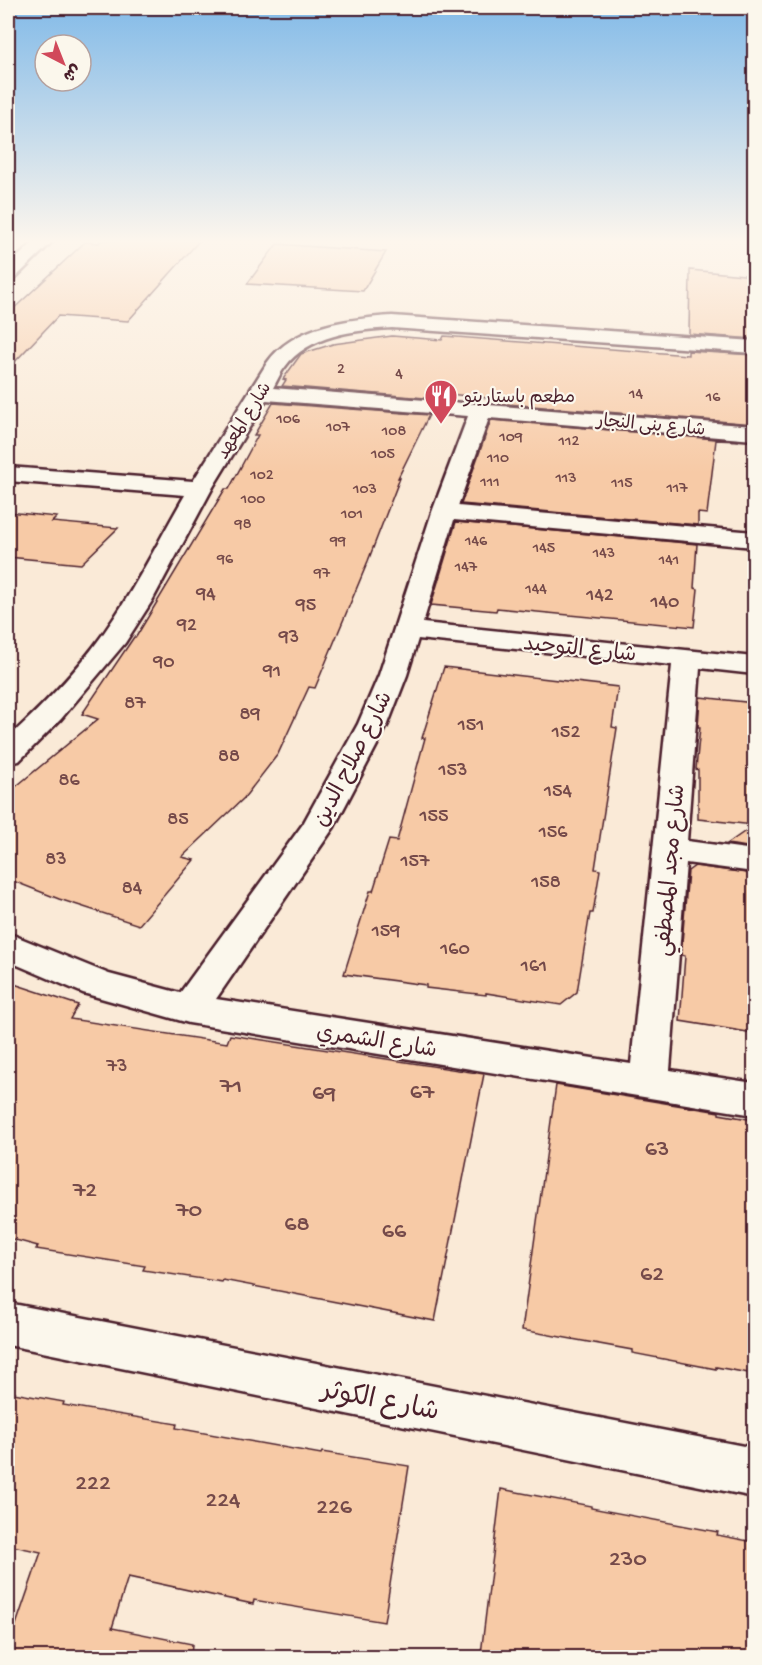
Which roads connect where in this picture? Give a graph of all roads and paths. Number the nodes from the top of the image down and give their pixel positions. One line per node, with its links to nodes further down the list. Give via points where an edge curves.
1 (754, 347): 2 (street, شارع المعهد, via 418,322 367,323 321,332 303,340 277,363)
2 (260, 393): 3 (street, شارع بنى النجار); 6 (street, شارع المعهد)
3 (481, 411): 4 (street, شارع بنى النجار); 7 (street, شارع صلاح الدين)
4 (754, 433)
5 (8, 474): 6 (street)
6 (200, 489): 12 (street, شارع المعهد, via 115,636 79,682)
7 (444, 512): 8 (street); 9 (street, شارع صلاح الدين)
8 (754, 540)
9 (406, 630): 10 (street, شارع التوحيد); 16 (street, شارع صلاح الدين, via 374,724 324,817)
10 (687, 658): 11 (street, شارع التوحيد); 13 (street, شارع مجد المصطفي)
11 (754, 665)
12 (8, 754)
13 (670, 850): 14 (street); 17 (street, شارع مجد المصطفي)
14 (754, 861)
15 (8, 946): 16 (street, شارع الشمري, via 66,975)
16 (189, 1009): 17 (street, شارع الشمري)
17 (649, 1082): 18 (street, شارع الشمري)
18 (754, 1099)
19 (8, 1324): 20 (street, شارع الكوثر)
20 (754, 1473)

